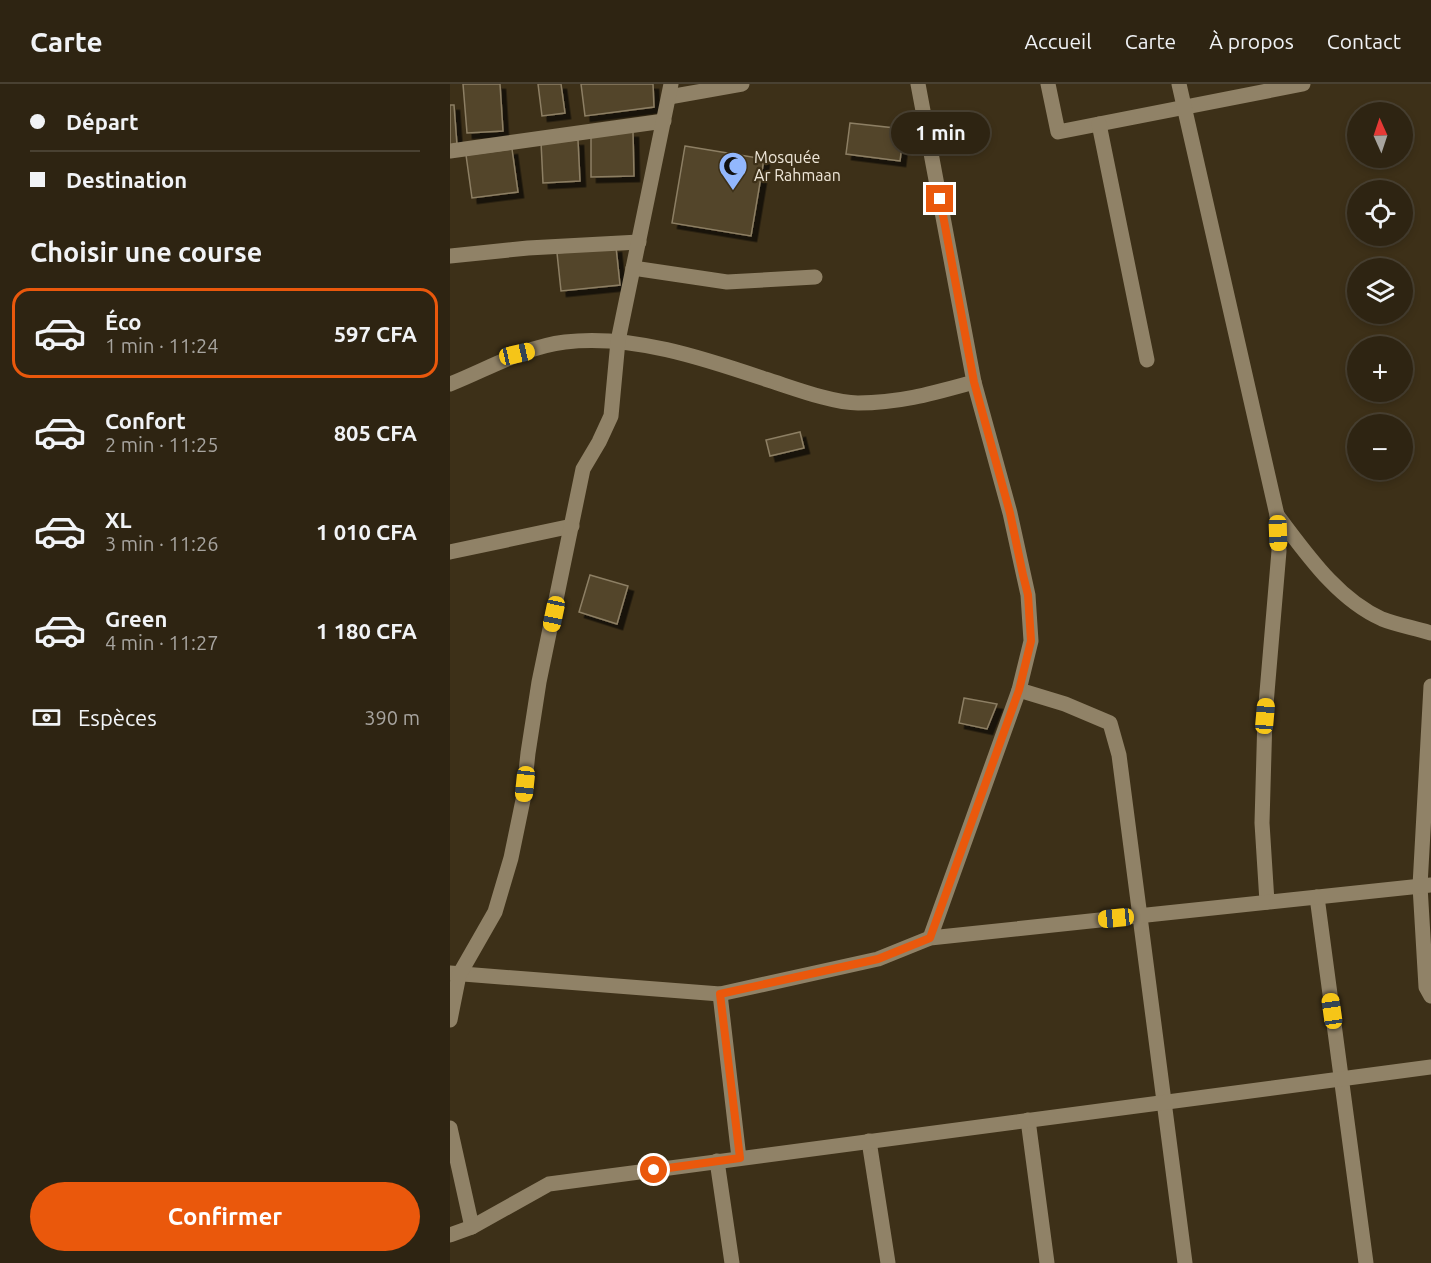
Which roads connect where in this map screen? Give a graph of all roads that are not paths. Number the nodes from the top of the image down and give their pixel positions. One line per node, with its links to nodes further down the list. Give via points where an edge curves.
1 (742, 84): 6 (street)
2 (918, 84): 17 (street)
3 (1048, 84): 9 (street, via 1058,132)
4 (1179, 84): 7 (street)
5 (1303, 84): 7 (street)
6 (670, 90): 8 (street)
7 (1184, 107): 9 (street); 19 (street)
8 (664, 121): 10 (street); 11 (street)
9 (1099, 124): 16 (street)
10 (450, 150)
11 (639, 242): 12 (street); 13 (street)
12 (450, 256)
13 (633, 268): 14 (street, via 727,282); 15 (street)
14 (815, 277)
15 (618, 342): 17 (street, via 705,359 803,392 856,403 910,400); 18 (street, via 565,342 517,354); 20 (street, via 611,416 583,468)
16 (1147, 360)
17 (974, 382): 24 (street, via 1028,595 1031,641)
18 (450, 384)
19 (1277, 515): 22 (street, via 1312,560 1364,609); 27 (street, via 1279,551 1265,716 1262,824)
20 (572, 526): 21 (street); 30 (street, via 539,682 512,858 495,912)
21 (450, 552)
22 (1431, 633)
23 (1431, 686): 25 (street)
24 (1019, 690): 28 (street, via 1110,723 1119,755); 29 (street)
25 (1426, 885): 26 (street); 32 (street, via 1426,987)
26 (1317, 897): 27 (street); 35 (street)
27 (1267, 902): 28 (street)
28 (1140, 916): 29 (street); 36 (street)
29 (930, 938): 31 (street, via 878,959)
30 (454, 974): 31 (street); 33 (street)
31 (720, 994): 40 (street)
32 (1431, 996)
33 (450, 1016)
34 (1431, 1067): 35 (street)
35 (1341, 1079): 36 (street); 48 (street)
36 (1164, 1102): 37 (street); 47 (street)
37 (1028, 1120): 39 (street); 46 (street)
38 (450, 1128): 42 (street)
39 (869, 1141): 40 (street); 45 (street)
40 (740, 1158): 41 (street)
41 (717, 1161): 42 (street, via 549,1184); 44 (street)
42 (472, 1227): 43 (street)
43 (450, 1235)
44 (732, 1263)
45 (888, 1263)
46 (1047, 1263)
47 (1185, 1263)
48 (1366, 1263)

